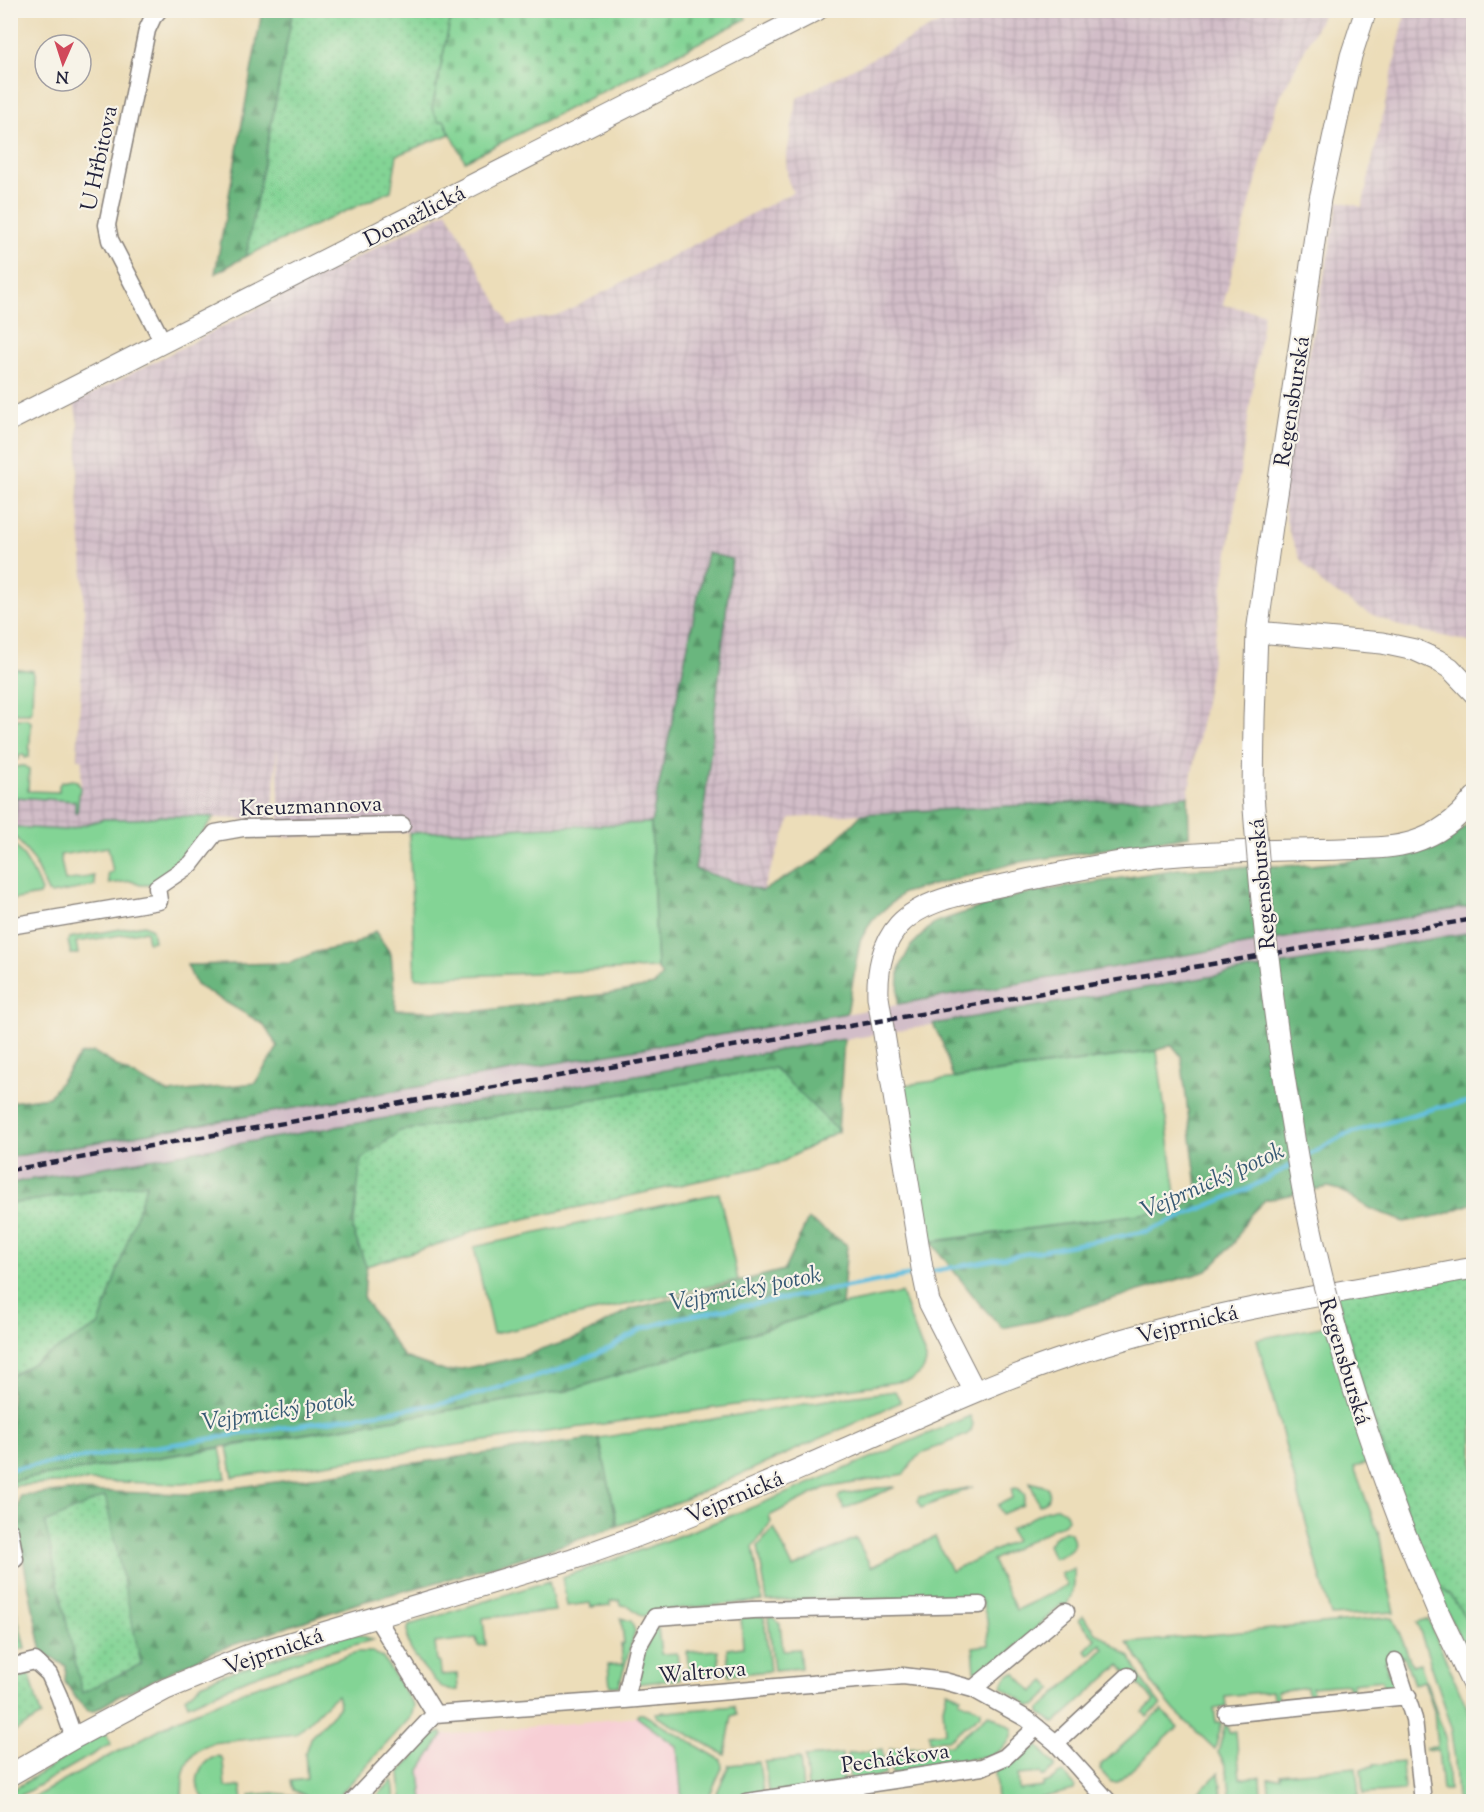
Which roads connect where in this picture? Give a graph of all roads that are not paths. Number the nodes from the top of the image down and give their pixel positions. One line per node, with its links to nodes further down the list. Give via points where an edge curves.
1 (159, 10): 6 (street, U Hřbitova, via 147,30 107,225 110,240)
2 (817, 10): 6 (main road, Domažlická)
3 (1366, 10): 5 (main road, Regensburská)
4 (1373, 10): 5 (main road, Regensburská)
5 (1351, 56): 8 (main road, Regensburská, via 1320,199)
6 (163, 342): 7 (main road, Domažlická)
7 (10, 420)
8 (1257, 632): 9 (main road, via 1382,643 1415,650 1450,668); 23 (main road, Regensburská, bridge, via 1253,795 1260,883 1283,1073 1302,1183 1338,1339 1371,1441 1401,1524)
9 (1473, 693)
10 (1473, 798): 14 (main road, via 1447,826 1411,843 1143,858 943,899 900,925 888,941 877,980 917,1239 929,1302)
11 (402, 825): 12 (street, Kreuzmannova, via 243,828 215,833 191,864 157,887 159,901)
12 (10, 926)
13 (1473, 1268): 14 (main road, Vejprnická, via 1184,1323 1108,1343)
14 (975, 1392): 19 (main road, Vejprnická, via 623,1542)
15 (10, 1532): 16 (street)
16 (15, 1559)
17 (980, 1605): 26 (street, via 752,1610 655,1617 637,1648)
18 (1066, 1611): 24 (street)
19 (376, 1617): 27 (street); 30 (main road, Vejprnická, via 249,1655 166,1689)
20 (1395, 1661): 25 (street)
21 (10, 1667): 30 (street, via 35,1661 49,1674)
22 (1128, 1676): 31 (street)
23 (1473, 1687)
24 (973, 1689): 26 (street, Waltrova, via 903,1676); 29 (street, Waltrova)
25 (1408, 1696): 28 (street); 36 (street)
26 (625, 1700): 27 (street, Waltrova)
27 (435, 1714): 33 (street)
28 (1227, 1714)
29 (1037, 1727): 31 (street, Waltrova); 34 (street, Pecháčkova, via 1005,1756 982,1767)
30 (74, 1738): 32 (main road, Vejprnická)
31 (1056, 1743): 35 (street, Waltrova)
32 (10, 1775)
33 (352, 1802)
34 (746, 1802)
35 (1109, 1802)
36 (1423, 1802)

